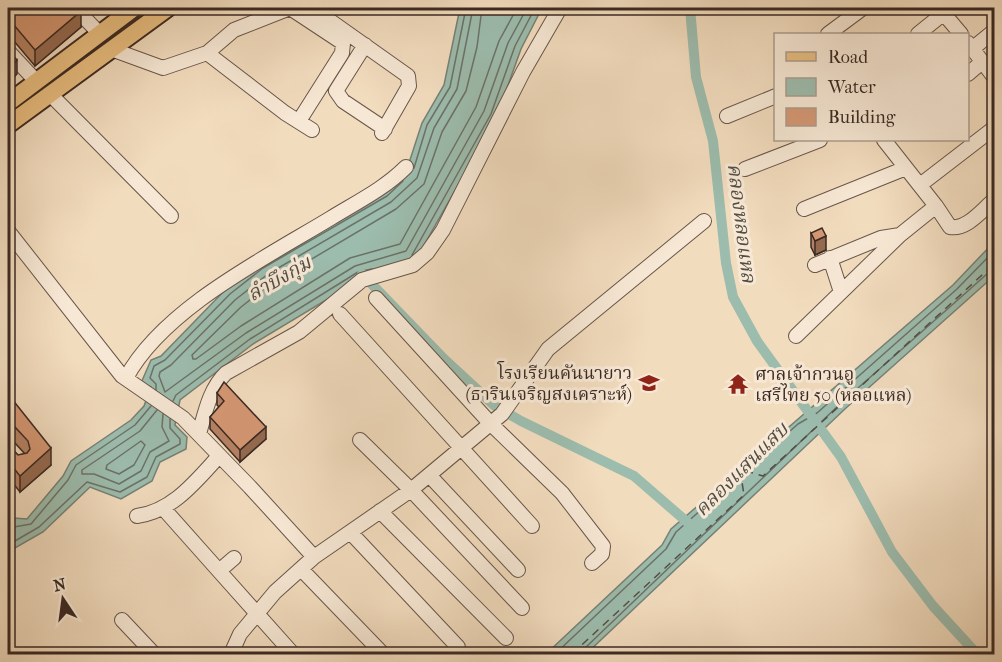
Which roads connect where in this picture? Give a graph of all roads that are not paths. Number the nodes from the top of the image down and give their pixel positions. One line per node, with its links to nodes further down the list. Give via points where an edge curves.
1 (75, 8): 12 (street)
2 (134, 8): 12 (main road)
3 (168, 8): 15 (main road)
4 (312, 8): 13 (street)
5 (560, 8): 51 (street, via 436,242 411,267 368,278 299,332 226,373 208,404)
6 (863, 8): 9 (street)
7 (941, 10): 10 (street); 11 (street)
8 (994, 31): 14 (street)
9 (829, 33)
10 (919, 33)
11 (960, 33)
12 (100, 34): 21 (main road)
13 (365, 45): 13 (street, via 410,80 383,131 343,101 336,91)
14 (970, 46): 18 (street)
15 (111, 49): 17 (street, via 163,68); 22 (main road)
16 (8, 51): 21 (street)
17 (207, 53): 26 (street); 26 (street, via 234,30 290,8 343,43 342,53)
18 (982, 62): 19 (street); 20 (street)
19 (969, 73)
20 (994, 77)
21 (36, 81): 24 (main road)
22 (50, 94): 27 (main road); 39 (street)
23 (774, 97): 25 (street)
24 (8, 103)
25 (727, 116)
26 (299, 121): 29 (street)
27 (8, 125)
28 (994, 128): 35 (street)
29 (312, 130)
30 (817, 141): 34 (street)
31 (886, 141): 33 (street)
32 (406, 166): 49 (street, via 378,191 189,309 155,339)
33 (906, 168): 35 (street); 38 (street)
34 (745, 169)
35 (920, 186): 37 (street)
36 (994, 200): 37 (street, via 957,228 950,226)
37 (936, 206): 42 (street)
38 (804, 209)
39 (171, 216)
40 (704, 221): 50 (street, via 548,350 506,411)
41 (8, 231): 49 (street)
42 (900, 235): 43 (street, via 881,238); 45 (street)
43 (830, 258): 44 (street); 45 (street)
44 (815, 265)
45 (841, 292): 48 (street)
46 (376, 298): 50 (street)
47 (340, 314): 53 (street)
48 (796, 336)
49 (128, 379): 51 (street)
50 (490, 423): 53 (street); 64 (street, via 562,493 603,546 602,555)
51 (199, 434): 54 (street)
52 (360, 440): 56 (street)
53 (461, 447): 55 (street); 60 (street)
54 (219, 456): 57 (street, via 185,492); 62 (street)
55 (429, 474): 56 (street); 66 (street)
56 (411, 490): 58 (street); 68 (street)
57 (163, 508): 59 (street); 67 (street)
58 (380, 512): 61 (street); 71 (street)
59 (137, 516)
60 (532, 526)
61 (351, 533): 62 (street); 72 (street)
62 (314, 557): 65 (street)
63 (234, 558): 67 (street)
64 (592, 563)
65 (301, 568): 69 (street); 76 (street)
66 (518, 570)
67 (219, 571): 69 (street)
68 (522, 608)
69 (256, 612): 74 (street); 75 (street)
70 (122, 620): 73 (street)
71 (506, 638)
72 (458, 647)
73 (154, 654)
74 (231, 654)
75 (293, 654)
76 (383, 654)

